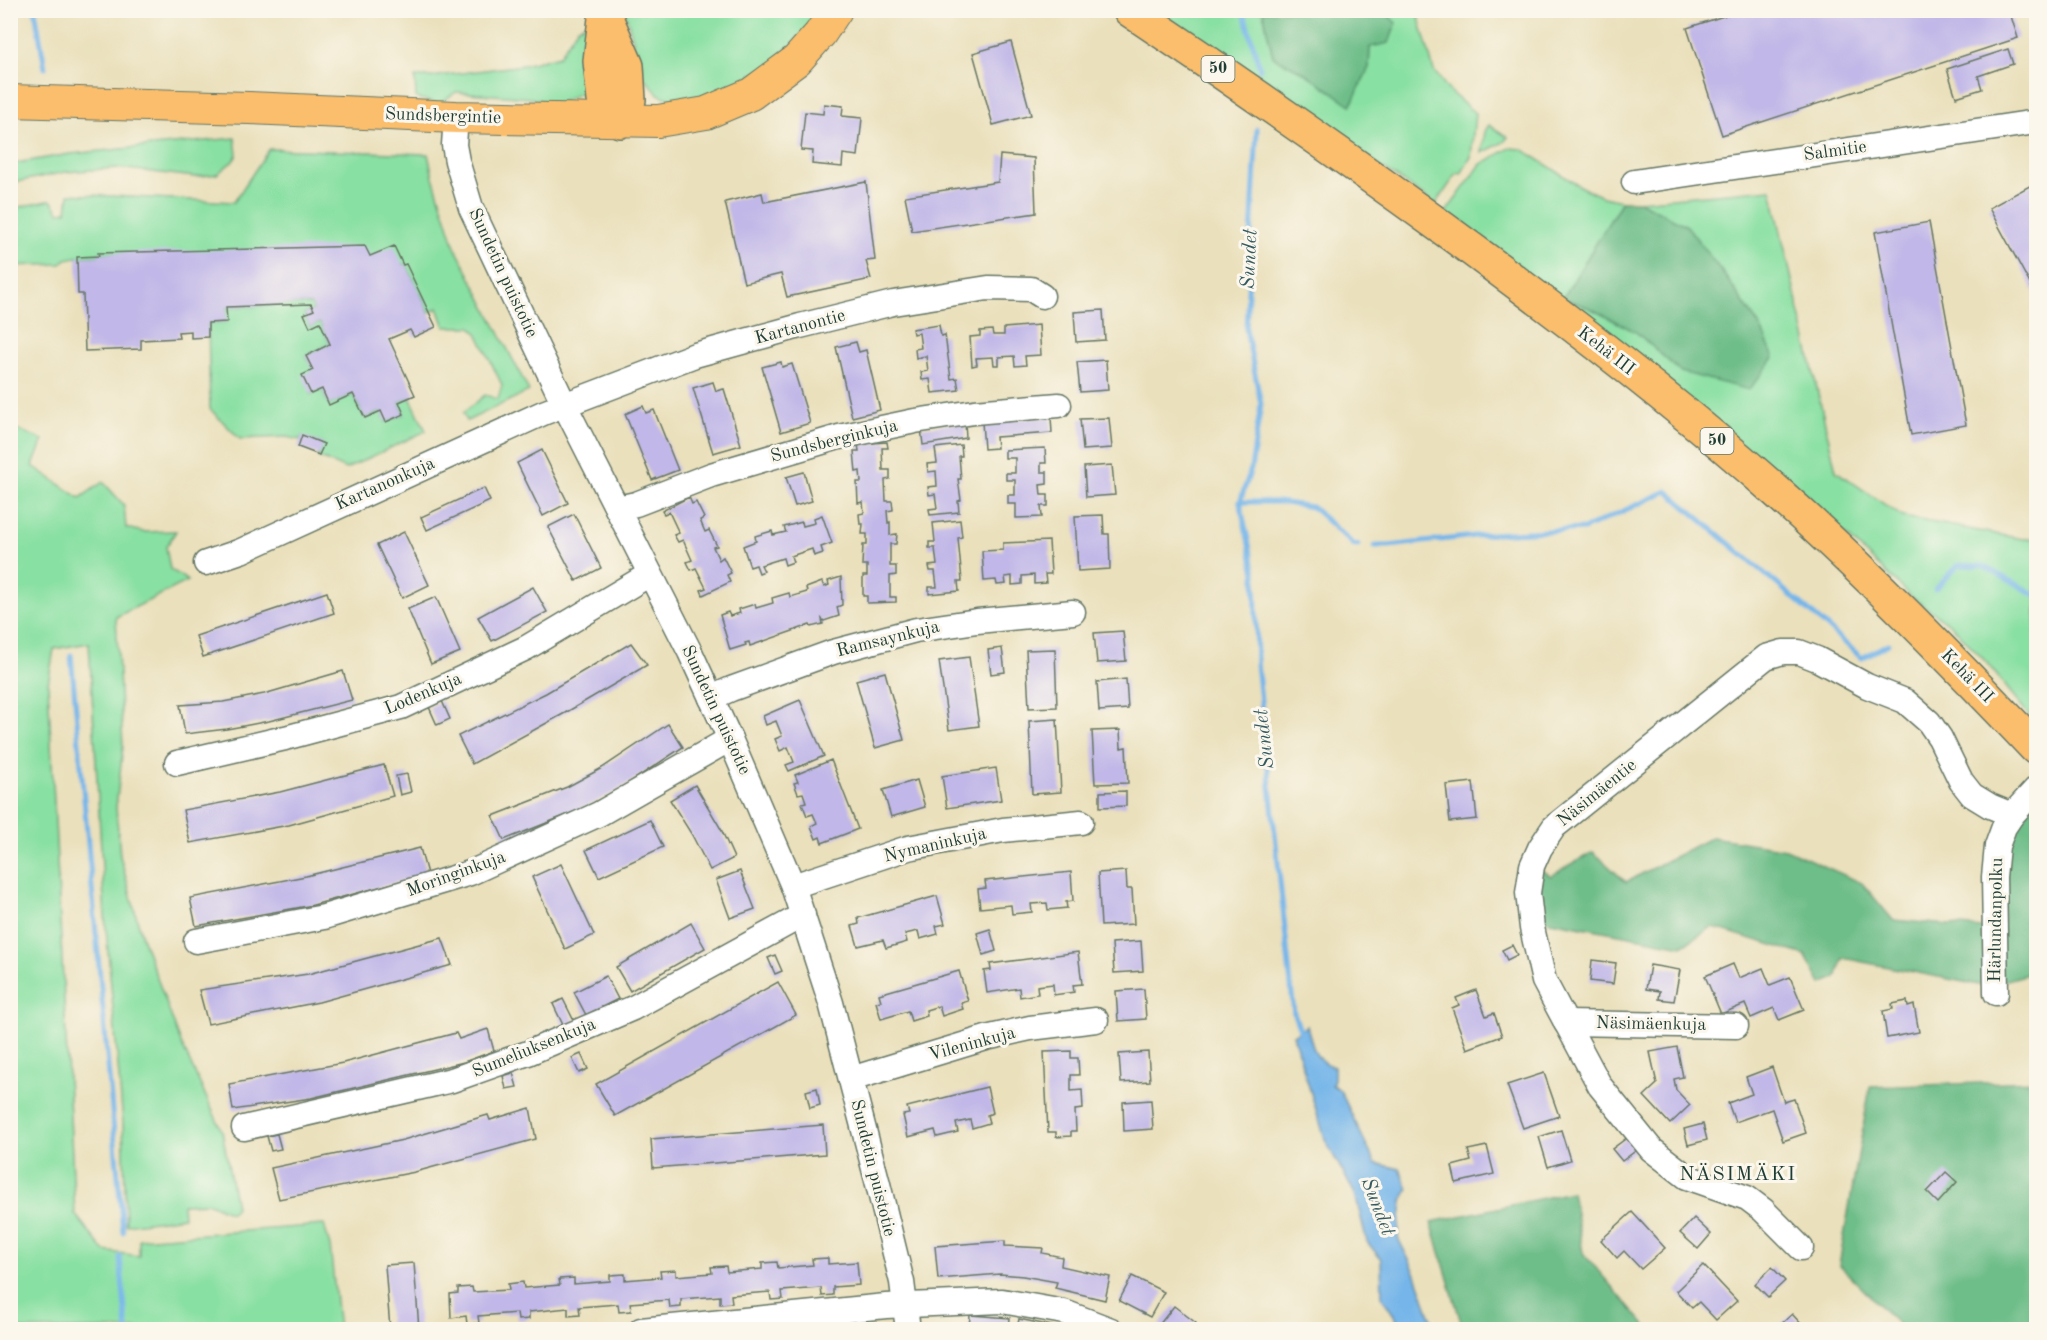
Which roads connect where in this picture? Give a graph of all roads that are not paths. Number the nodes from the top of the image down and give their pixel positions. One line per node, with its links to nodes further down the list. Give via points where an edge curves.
1 (836, 10): 6 (main road, Sundsbergintie, via 797,60 752,94 706,113 658,122)
2 (1130, 10): 18 (highway, Kehä III / 50, via 1365,171 1649,384 1843,553)
3 (606, 14): 6 (highway, via 627,66 629,100)
4 (10, 101): 5 (main road, Sundsbergintie)
5 (456, 117): 6 (main road, Sundsbergintie); 10 (street, Sundetin puistotie, via 454,145 471,208)
6 (620, 121)
7 (2037, 122): 8 (street, Salmitie)
8 (1634, 182)
9 (1042, 296): 10 (street, Kartanontie, via 1031,289 988,288 893,303 695,356)
10 (564, 404): 12 (street, Sundetin puistotie); 13 (street, Kartanonkuja, via 242,551)
11 (1059, 405): 12 (street, Sundsberginkuja, via 974,412 839,437)
12 (617, 508): 14 (street, Sundetin puistotie)
13 (206, 562)
14 (650, 574): 16 (street, Sundetin puistotie); 19 (street, Lodenkuja, via 526,648 401,707)
15 (1072, 612): 16 (street, Ramsaynkuja, via 916,630 833,652)
16 (711, 698): 17 (street, Sundetin puistotie)
17 (730, 739): 23 (street, Sundetin puistotie); 25 (street, Moringinkuja, via 599,814 470,873 324,916)
18 (2037, 748)
19 (177, 763)
20 (2037, 789): 21 (street)
21 (2012, 814): 26 (street, Härlundanpolku, via 1997,846 1995,867); 28 (street, Näsimäentie, via 1972,795 1929,722 1905,701 1799,652 1766,657 1554,826 1540,848 1532,866 1528,893 1532,928 1544,981)
22 (1081, 822): 23 (street, Nymaninkuja, via 1003,830 908,848)
23 (793, 886): 24 (street, Sundetin puistotie)
24 (803, 915): 30 (street, Sundetin puistotie); 31 (street, Sumeliuksenkuja, via 633,1008 528,1053 452,1080)
25 (196, 941)
26 (1996, 993)
27 (1096, 1020): 30 (street, Vileninkuja, via 986,1038)
28 (1566, 1023): 29 (street, Näsimäenkuja); 32 (street, Näsimäentie, via 1599,1086 1651,1149 1687,1177 1747,1198)
29 (1736, 1026)
30 (851, 1079): 33 (street, Sundetin puistotie)
31 (244, 1128)
32 (1801, 1248)
33 (906, 1306): 34 (street); 35 (street, Sundetin puistotie); 36 (street, via 1002,1301 1064,1312)
34 (641, 1329)
35 (908, 1329)
36 (1112, 1329)

